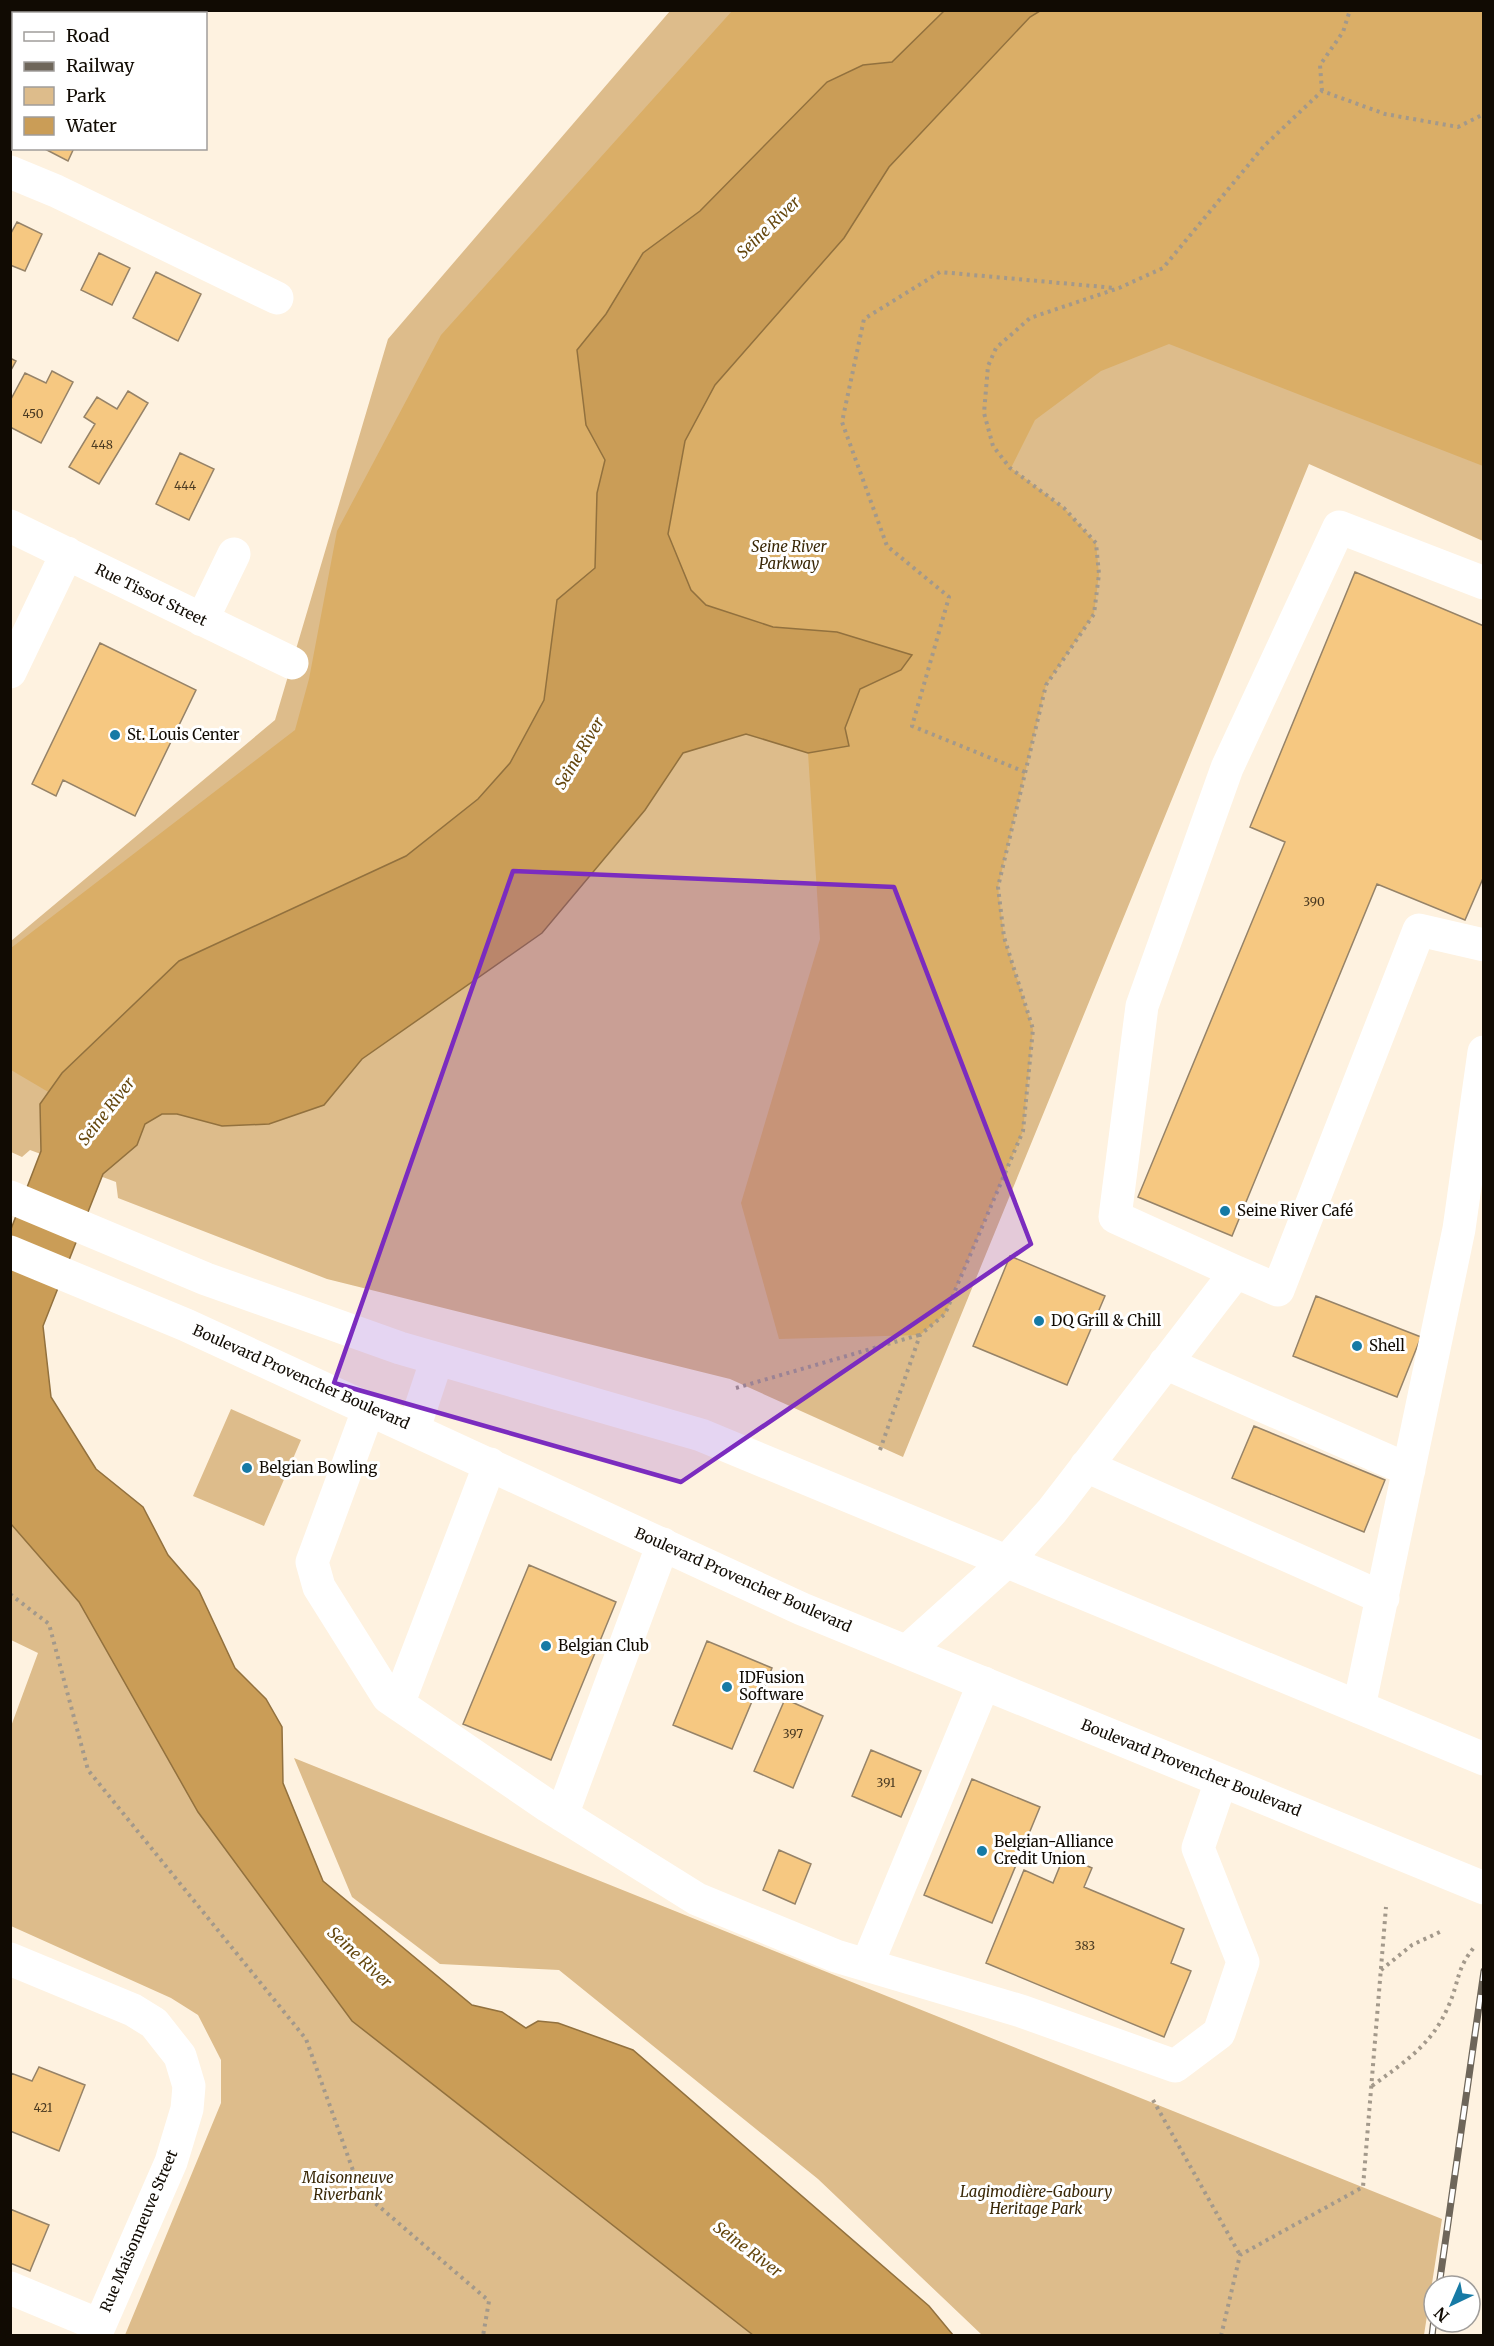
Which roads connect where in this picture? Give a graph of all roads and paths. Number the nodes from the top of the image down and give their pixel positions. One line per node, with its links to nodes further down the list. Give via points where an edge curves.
1 (1350, 10): 2 (path, via 1343,32 1320,65)
2 (1322, 91): 3 (path, via 1385,114 1458,127); 5 (path, via 1264,146 1163,268)
3 (1484, 114)
4 (10, 172): 6 (main road)
5 (1119, 288): 14 (path, via 1030,318 996,348 988,366 984,413 993,446 1010,468 1064,508 1096,543 1099,574 1095,614 1046,685); 14 (path, via 940,272 864,319 842,422 886,546 949,597 912,726)
6 (277, 298)
7 (10, 526): 8 (main road, Rue Tissot Street)
8 (67, 553): 11 (main road, Rue Tissot Street); 13 (main road)
9 (234, 554): 11 (main road)
10 (1484, 583): 19 (main road, via 1339,527 1227,768 1142,1006 1115,1217)
11 (202, 620): 12 (main road, Rue Tissot Street)
12 (292, 663)
13 (10, 672)
14 (1025, 772): 20 (path, via 998,887 1004,937 1033,1029 1023,1131 945,1314)
15 (1484, 945): 19 (main road, via 1419,930 1278,1290)
16 (1484, 1052): 29 (main road, via 1459,1229)
17 (10, 1197): 21 (main road, via 206,1279)
18 (10, 1252): 24 (main road, Boulevard Provencher Boulevard, via 186,1325)
19 (1236, 1272): 22 (main road)
20 (920, 1335): 23 (path); 26 (path)
21 (437, 1359): 25 (main road); 31 (main road, via 701,1435)
22 (1165, 1363): 28 (main road); 29 (main road)
23 (736, 1388)
24 (369, 1408): 25 (main road, Boulevard Provencher Boulevard); 36 (main road, via 312,1562 319,1587 388,1697)
25 (414, 1428): 27 (main road, Boulevard Provencher Boulevard)
26 (880, 1450)
27 (490, 1464): 30 (main road, Boulevard Provencher Boulevard); 36 (main road)
28 (1086, 1466): 31 (main road); 33 (main road)
29 (1409, 1470): 33 (main road)
30 (663, 1544): 34 (main road, Boulevard Provencher Boulevard, via 802,1609); 40 (main road)
31 (1007, 1561): 34 (main road); 37 (main road)
32 (10, 1594): 53 (path, via 49,1624 88,1770 306,2039 360,2190 489,2301)
33 (1383, 1598): 37 (main road)
34 (907, 1651): 35 (main road, Boulevard Provencher Boulevard)
35 (984, 1683): 39 (main road, Boulevard Provencher Boulevard); 46 (main road)
36 (398, 1704): 40 (main road)
37 (1359, 1707): 38 (main road)
38 (1484, 1759)
39 (1221, 1781): 41 (main road, Boulevard Provencher Boulevard); 46 (main road, via 1198,1848 1243,1962 1219,2033 1176,2066 1021,2011)
40 (562, 1815): 46 (main road, via 697,1899)
41 (1484, 1888)
42 (1386, 1907): 47 (path)
43 (1442, 1931): 47 (path, via 1412,1945)
44 (1476, 1945): 48 (path, via 1462,1961 1448,2007 1425,2046)
45 (10, 1959): 52 (main road, Rue Maisonneuve Street, via 133,2010 154,2023 180,2055 189,2086 187,2109 171,2162)
46 (867, 1965)
47 (1381, 1971): 48 (path)
48 (1372, 2086): 50 (path, via 1363,2187)
49 (1152, 2099): 50 (path)
50 (1240, 2254): 54 (path)
51 (10, 2288): 52 (main road)
52 (97, 2330)
53 (483, 2336)
54 (1221, 2336)

